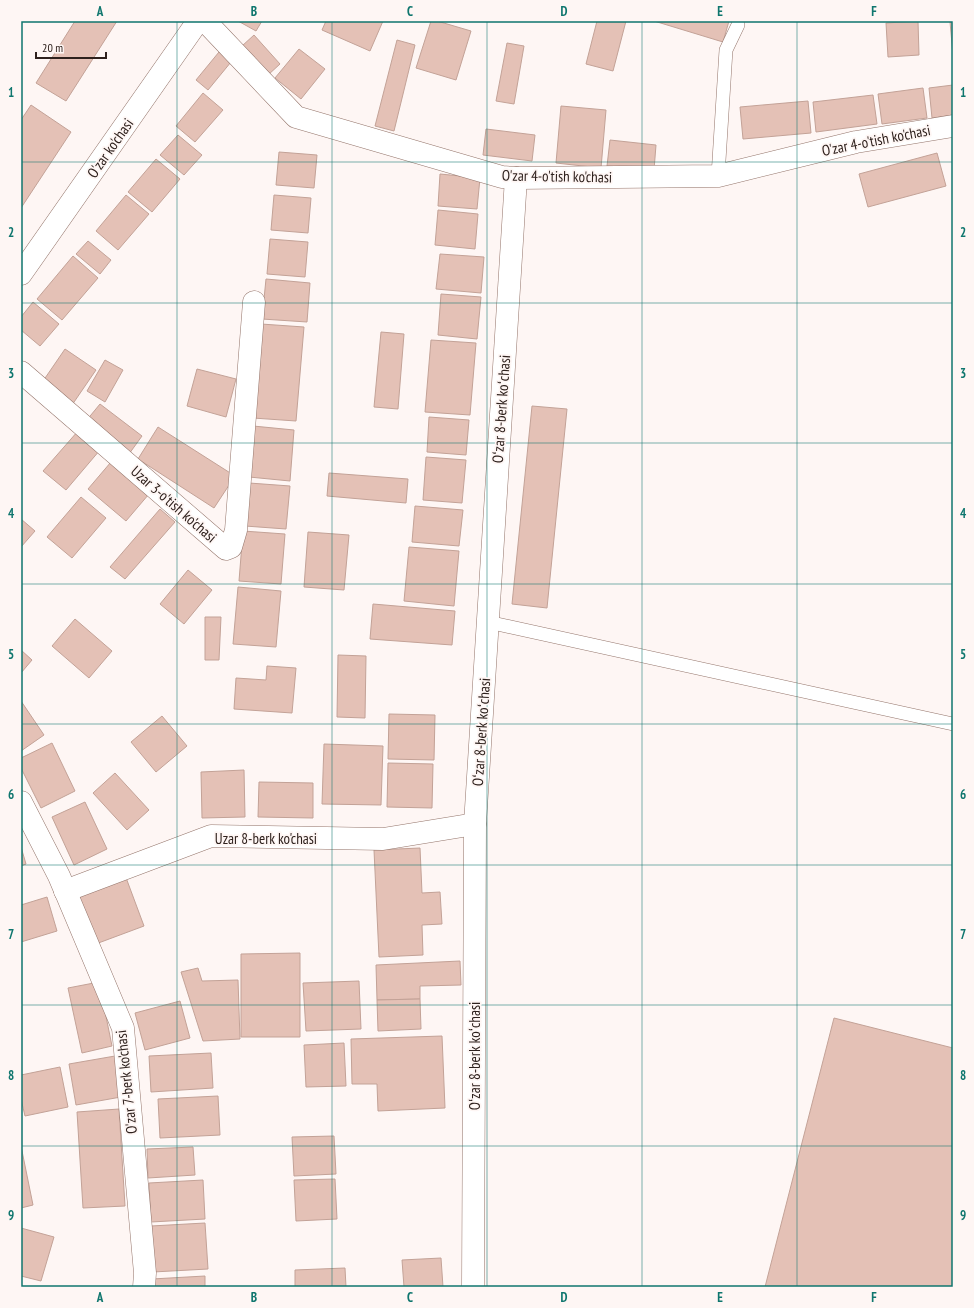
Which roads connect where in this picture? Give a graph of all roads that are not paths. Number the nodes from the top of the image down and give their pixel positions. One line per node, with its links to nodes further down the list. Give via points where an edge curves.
1 (198, 21): 7 (street, O'zar ko'chasi)
2 (205, 21): 6 (street, O'zar 4-o'tish ko'chasi, via 296,117 502,177)
3 (738, 25): 5 (lane, via 726,50)
4 (953, 126): 5 (street, O'zar 4-o'tish ko'chasi, via 856,142)
5 (718, 176): 6 (street, O'zar 4-o'tish ko'chasi)
6 (516, 178): 10 (street, Oʻzar 8-berk koʻchasi)
7 (21, 274)
8 (254, 302): 9 (street, Uzar 3-o'tish ko'chasi, via 236,530 231,548 226,549)
9 (21, 372)
10 (488, 622): 11 (lane); 13 (street, Oʻzar 8-berk koʻchasi)
11 (953, 724)
12 (21, 802): 14 (street, O'zar 7-berk ko'chasi)
13 (475, 824): 14 (street, Uzar 8-berk ko'chasi, via 383,839 211,836); 16 (street, Oʻzar 8-berk koʻchasi)
14 (65, 891): 15 (street, O'zar 7-berk ko'chasi, via 122,1028 145,1273)
15 (144, 1287)
16 (473, 1287)

